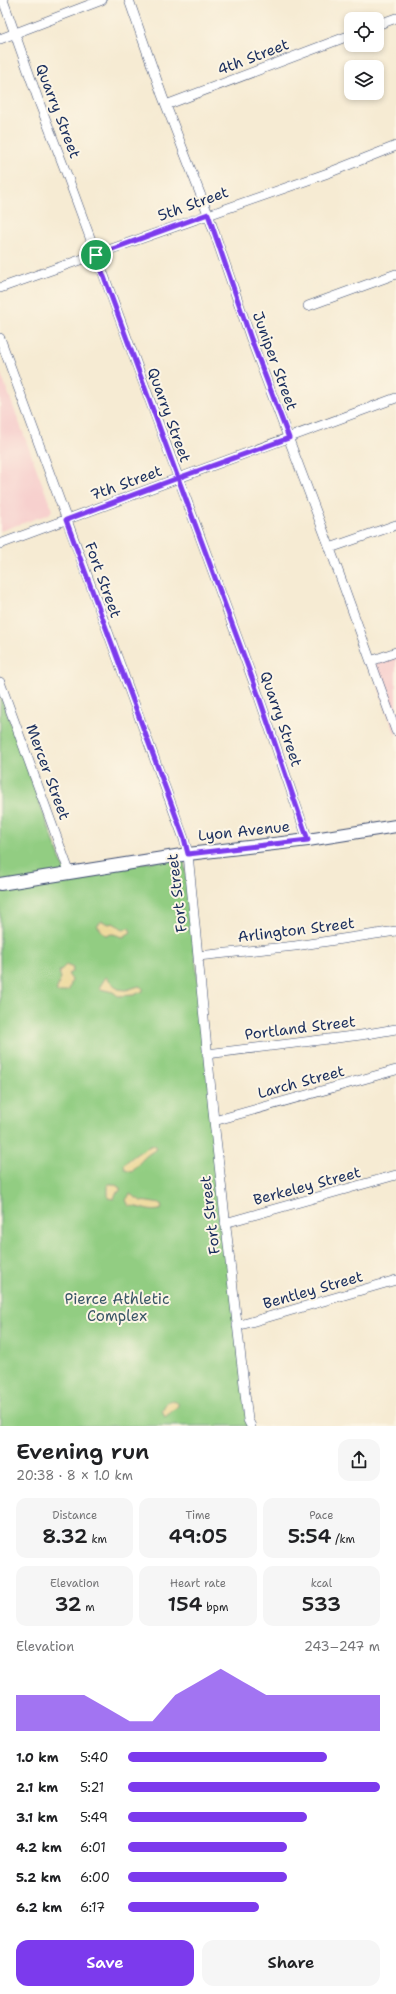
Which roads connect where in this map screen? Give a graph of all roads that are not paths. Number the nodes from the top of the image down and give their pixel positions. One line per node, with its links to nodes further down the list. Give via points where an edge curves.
1 (3, 0): 6 (street, Quarry Street)
2 (102, 0): 6 (street)
3 (130, 0): 9 (street, Juniper Street)
4 (396, 18): 5 (street)
5 (384, 22)
6 (15, 34): 8 (street); 12 (street, Quarry Street)
7 (344, 37): 9 (street, 4th Street)
8 (0, 39)
9 (166, 105): 11 (street, Juniper Street)
10 (396, 146): 11 (street, 5th Street, via 328,173)
11 (208, 214): 12 (street, 5th Street); 18 (street, Juniper Street, via 251,339)
12 (96, 255): 14 (street, 5th Street); 19 (street, Quarry Street)
13 (396, 274): 15 (street)
14 (0, 288)
15 (308, 306)
16 (0, 338): 20 (street, Fort Street)
17 (396, 398): 18 (street, 7th Street)
18 (289, 438): 19 (street, 7th Street); 23 (street, Juniper Street)
19 (178, 478): 20 (street, 7th Street); 29 (street, Quarry Street, via 258,694)
20 (66, 520): 22 (street, 7th Street); 30 (street, Fort Street)
21 (396, 525): 23 (street)
22 (0, 544)
23 (330, 548): 25 (street, Juniper Street)
24 (396, 652): 25 (street)
25 (371, 661): 27 (street, Juniper Street)
26 (0, 682): 31 (street, Mercer Street)
27 (396, 731)
28 (396, 826): 29 (street, Lyon Avenue)
29 (308, 840): 30 (street, Lyon Avenue)
30 (188, 854): 31 (street, Lyon Avenue); 34 (street, Fort Street)
31 (69, 872): 32 (street, Lyon Avenue)
32 (0, 884)
33 (396, 931): 34 (street, Arlington Street, via 295,946)
34 (198, 956): 36 (street, Fort Street)
35 (396, 1029): 36 (street, Portland Street)
36 (207, 1054): 38 (street, Fort Street)
37 (396, 1070): 38 (street, Larch Street)
38 (214, 1121): 40 (street, Fort Street)
39 (396, 1176): 40 (street, Berkeley Street)
40 (225, 1223): 42 (street, Fort Street)
41 (396, 1280): 42 (street, Bentley Street)
42 (237, 1326): 43 (street, Fort Street, via 248,1420)
43 (251, 1426)

